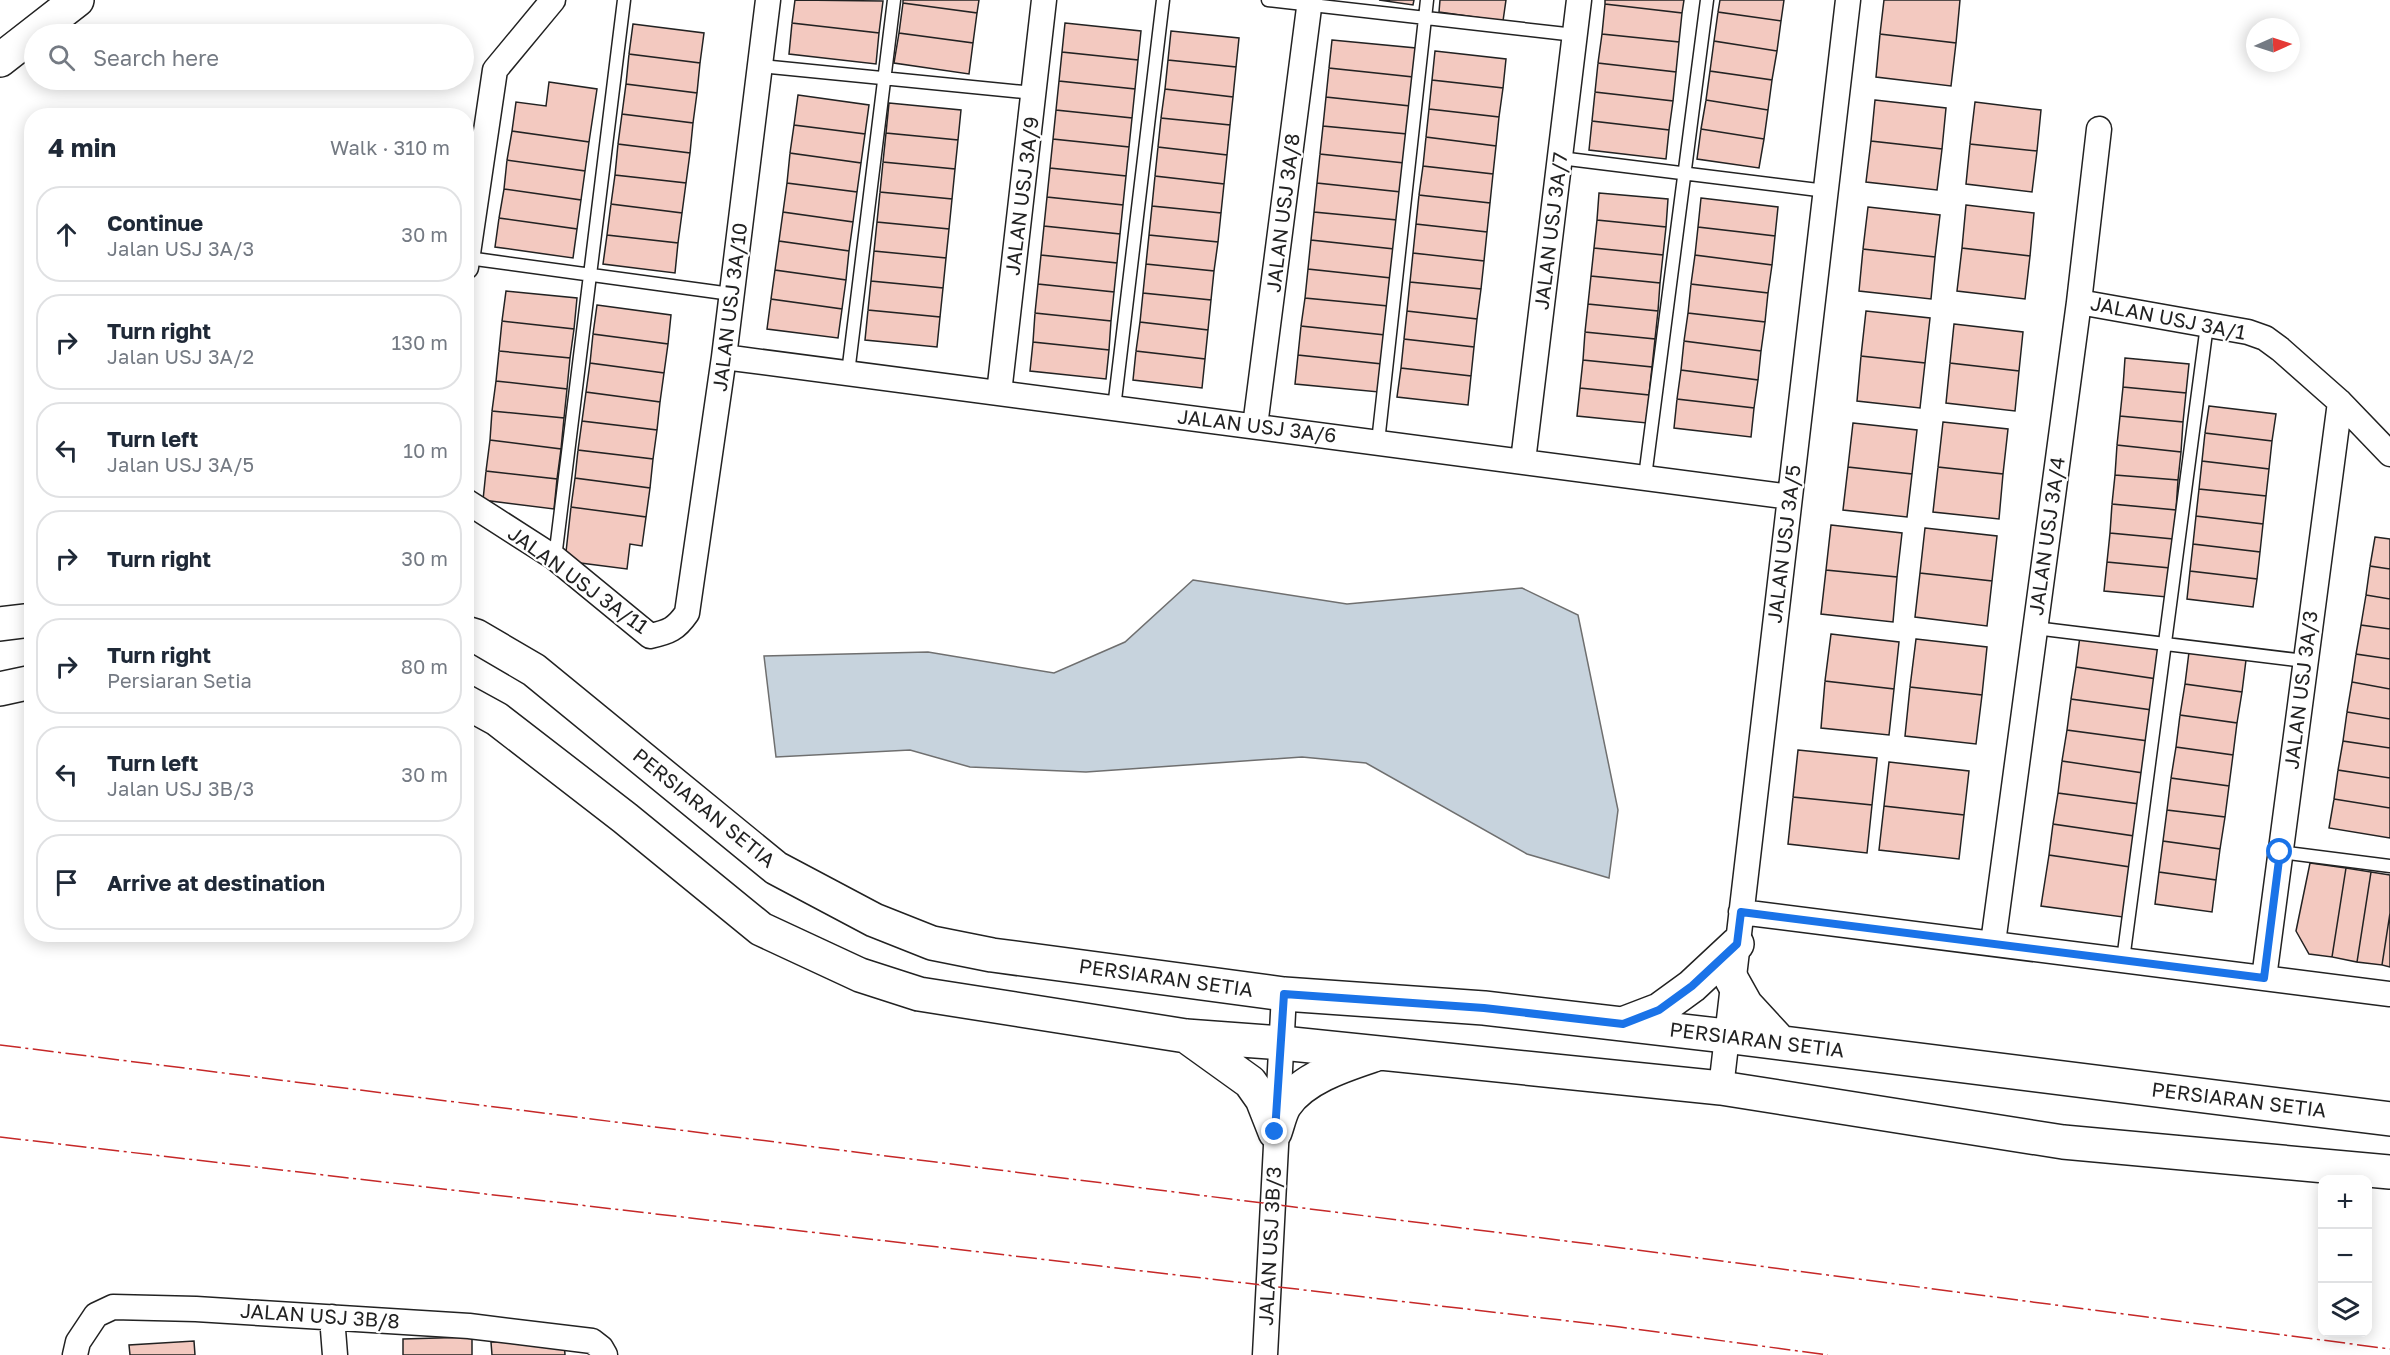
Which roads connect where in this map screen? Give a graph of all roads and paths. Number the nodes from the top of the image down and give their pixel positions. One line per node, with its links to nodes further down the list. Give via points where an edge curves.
1 (77, 0): 15 (main road)
2 (553, 0): 26 (street, via 495,70)
3 (624, 0): 28 (lane)
4 (768, 0): 19 (street, JALAN USJ 3A/10)
5 (894, 0): 20 (lane)
6 (1044, 0): 21 (street, JALAN USJ 3A/9)
7 (1163, 0): 36 (lane)
8 (1268, 0): 13 (lane)
9 (1427, 0): 14 (lane)
10 (1579, 0): 16 (street, JALAN USJ 3A/7)
11 (1707, 0): 24 (lane)
12 (1848, 0): 25 (street, JALAN USJ 3A/5)
13 (1310, 2): 14 (lane); 37 (street, JALAN USJ 3A/8)
14 (1425, 18): 16 (lane); 38 (lane)
15 (46, 24)
16 (1575, 35): 23 (street, JALAN USJ 3A/7)
17 (24, 41): 18 (main road)
18 (0, 60)
19 (761, 66): 20 (lane); 29 (street, JALAN USJ 3A/10)
20 (884, 78): 21 (lane); 33 (lane)
21 (1034, 93): 34 (street, JALAN USJ 3A/9)
22 (2098, 129): 30 (street, JALAN USJ 3A/4)
23 (1560, 158): 24 (lane); 40 (street, JALAN USJ 3A/7)
24 (1684, 174): 25 (lane); 41 (lane)
25 (1826, 191): 42 (street, JALAN USJ 3A/5)
26 (474, 193)
27 (474, 263): 28 (lane)
28 (592, 275): 29 (lane); 44 (lane)
29 (731, 294): 32 (street, JALAN USJ 3A/10)
30 (2079, 302): 31 (street, JALAN USJ 3A/1); 48 (street, JALAN USJ 3A/4)
31 (2207, 325): 35 (street, JALAN USJ 3A/1, via 2265,338); 50 (lane)
32 (724, 357): 33 (street, JALAN USJ 3A/6); 45 (street, JALAN USJ 3A/10)
33 (848, 373): 34 (street, JALAN USJ 3A/6)
34 (999, 393): 36 (street, JALAN USJ 3A/6)
35 (2340, 402): 39 (street, JALAN USJ 3A/1); 51 (street, JALAN USJ 3A/3)
36 (1114, 408): 37 (street, JALAN USJ 3A/6)
37 (1255, 426): 38 (street, JALAN USJ 3A/6)
38 (1378, 442): 40 (street, JALAN USJ 3A/6)
39 (2390, 454)
40 (1523, 461): 41 (street, JALAN USJ 3A/6)
41 (1645, 477): 42 (street, JALAN USJ 3A/6)
42 (1790, 497): 57 (street, JALAN USJ 3A/5)
43 (474, 506): 44 (street, JALAN USJ 3A/11)
44 (555, 558): 45 (street, JALAN USJ 3A/11, via 650,636 678,625)
45 (687, 613)
46 (24, 621): 47 (main road)
47 (0, 624)
48 (2035, 628): 50 (lane); 58 (street, JALAN USJ 3A/4)
49 (474, 635): 63 (main road, PERSIARAN SETIA, via 534,670 776,868 874,920 932,942 992,955)
50 (2165, 644): 51 (lane); 60 (lane)
51 (2305, 661): 55 (street, JALAN USJ 3A/3)
52 (24, 684): 53 (main road)
53 (0, 689)
54 (474, 706): 66 (main road, via 516,733 760,929 820,957 919,994)
55 (2280, 852): 56 (lane); 61 (street, JALAN USJ 3A/3)
56 (2390, 866)
57 (1741, 912): 58 (street); 59 (street, JALAN USJ 3A/5)
58 (1993, 943): 60 (street)
59 (1737, 944): 62 (street, JALAN USJ 3A/5); 65 (main road, via 1659,1010)
60 (2124, 960): 61 (street)
61 (2264, 978): 64 (street)
62 (1732, 980): 67 (street, JALAN USJ 3A/5); 69 (main road, via 1746,1005)
63 (1284, 994): 65 (main road, PERSIARAN SETIA, via 1484,1008); 68 (street, JALAN USJ 3B/3)
64 (2390, 994)
65 (1623, 1024): 67 (main road, PERSIARAN SETIA)
66 (1186, 1036): 68 (main road); 73 (main road, via 1250,1082 1262,1099)
67 (1726, 1036): 69 (main road, PERSIARAN SETIA); 71 (street, JALAN USJ 3A/5)
68 (1282, 1042): 70 (main road); 73 (street, JALAN USJ 3B/3)
69 (1781, 1043): 72 (main road, PERSIARAN SETIA)
70 (1382, 1053): 71 (main road); 73 (main road, via 1351,1063 1297,1091 1284,1107)
71 (1720, 1088): 74 (main road, via 2063,1142)
72 (2390, 1119)
73 (1275, 1132): 79 (street, JALAN USJ 3B/3)
74 (2390, 1172)
75 (332, 1317): 76 (street, JALAN USJ 3B/8, via 469,1326); 77 (street, JALAN USJ 3B/8, via 112,1307 96,1315 78,1342); 78 (street)
76 (598, 1348)
77 (75, 1355)
78 (335, 1355)
79 (1265, 1355)

